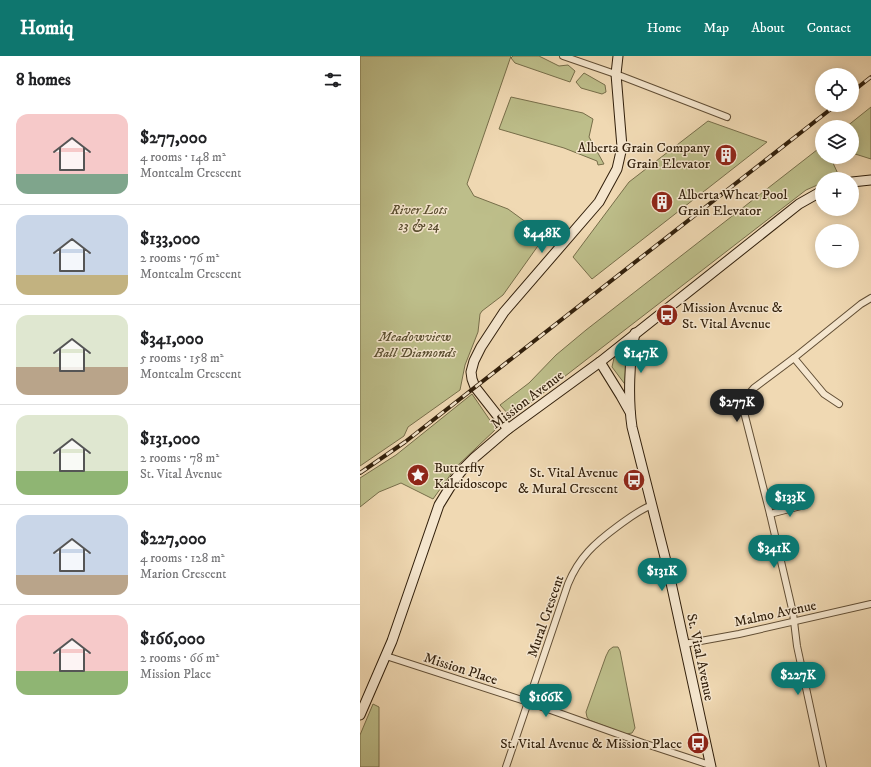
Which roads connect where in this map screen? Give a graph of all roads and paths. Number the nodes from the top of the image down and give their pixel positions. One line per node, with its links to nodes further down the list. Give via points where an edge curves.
1 (563, 56): 3 (street)
2 (618, 56): 3 (street)
3 (616, 74): 4 (street); 14 (street, via 622,147 617,169 599,202 504,312 474,361 472,379 475,387)
4 (727, 117)
5 (871, 180): 6 (street)
6 (859, 181)
7 (815, 195): 9 (street, Mission Avenue, via 799,204)
8 (871, 298): 10 (street)
9 (635, 333): 11 (street, Mission Avenue); 13 (street, St. Vital Avenue, via 631,349)
10 (794, 358): 12 (street, via 824,394); 17 (street, via 754,388 746,396 744,404)
11 (600, 362): 13 (street, St. Vital Avenue); 14 (street, Mission Avenue)
12 (839, 404)
13 (630, 413): 15 (street, St. Vital Avenue)
14 (508, 429): 21 (street, Mission Avenue, via 464,468 439,505)
15 (652, 505): 20 (street, St. Vital Avenue); 22 (street, Mural Crescent, via 638,511 600,539 576,566)
16 (805, 505): 17 (street)
17 (770, 514): 19 (street)
18 (871, 604): 19 (street, Malmo Avenue)
19 (794, 622): 20 (street, Malmo Avenue); 26 (street)
20 (684, 644): 24 (street, St. Vital Avenue)
21 (386, 656): 22 (street, Mission Place); 23 (street, Mission Avenue)
22 (528, 702): 24 (street, Mission Place); 25 (street, Mural Crescent)
23 (360, 715)
24 (710, 766)
25 (506, 767)
26 (823, 767)

